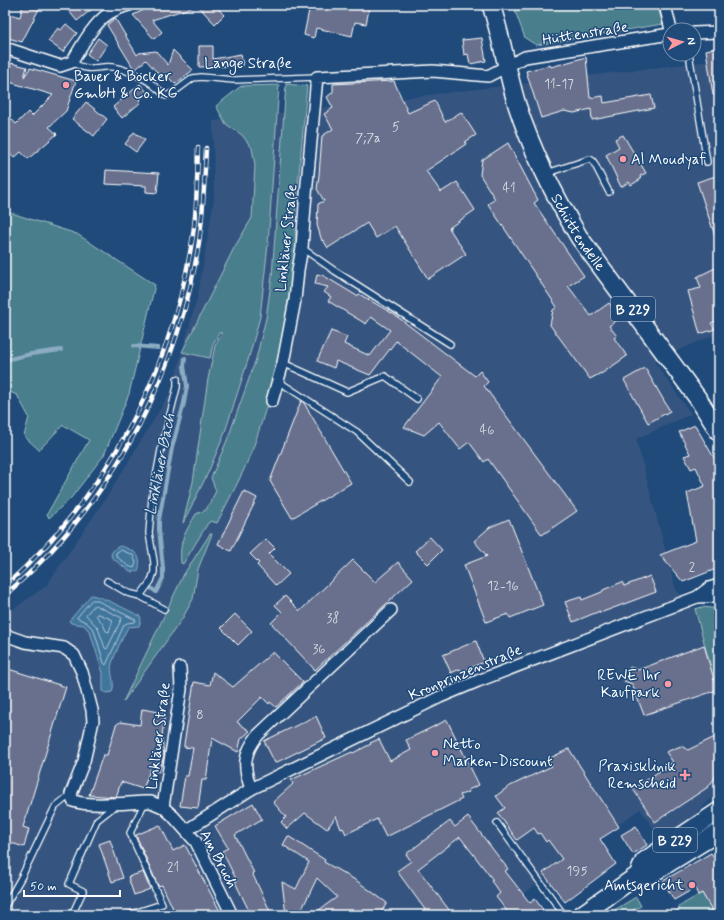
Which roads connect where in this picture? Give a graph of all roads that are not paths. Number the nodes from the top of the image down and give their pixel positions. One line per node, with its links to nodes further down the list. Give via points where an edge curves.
1 (129, 5): 9 (street, via 108,14 91,33)
2 (491, 5): 11 (main road, Schüttendelle / B 229)
3 (665, 5): 4 (street)
4 (669, 22)
5 (719, 32): 6 (street)
6 (702, 33)
7 (662, 35): 11 (street, Hüttenstraße, via 524,58)
8 (5, 48): 9 (street, via 60,66)
9 (72, 62): 12 (lane, Lange Straße, via 85,69 106,66 117,68 151,83 166,96 193,78 234,80)
10 (690, 62): 13 (lane)
11 (507, 66): 12 (street, Lange Straße, via 488,76 434,71); 14 (main road, Schüttendelle / B 229, via 517,105)
12 (317, 77): 16 (street, Linkläuer Straße)
13 (707, 162)
14 (545, 174): 15 (lane, via 590,159); 23 (main road, Schüttendelle / B 229, via 579,237 699,400)
15 (609, 192)
16 (302, 248): 17 (lane); 18 (street, Linkläuer Straße)
17 (450, 344)
18 (283, 363): 20 (street, Linkläuer Straße); 21 (lane, via 347,392 385,376)
19 (177, 379): 27 (lane, via 152,498 149,533 154,572)
20 (278, 381): 22 (street, Linkläuer Straße); 24 (lane, via 357,432)
21 (417, 399)
22 (272, 400)
23 (719, 432)
24 (410, 482)
25 (107, 581): 27 (lane, via 128,593)
26 (719, 585): 29 (street, Kronprinzenstraße, via 709,588)
27 (140, 596): 30 (lane)
28 (719, 596): 29 (street, Kronprinzenstraße)
29 (697, 597): 34 (street, Kronprinzenstraße, via 440,697)
30 (164, 610)
31 (391, 610): 34 (street, via 250,745 246,775)
32 (6, 634): 35 (street, via 25,642 64,648 74,655 82,672 93,721 84,761)
33 (180, 668): 38 (street, Linkläuer Straße, via 181,689)
34 (251, 789): 41 (street, Kronprinzenstraße)
35 (71, 794): 37 (street, Am Bruch, via 73,801); 44 (lane, via 56,807)
36 (145, 802): 37 (street, Am Bruch); 38 (street, Am Bruch); 46 (lane, via 130,833 162,904)
37 (120, 803): 45 (lane, via 97,820 69,884 83,891)
38 (163, 807): 41 (street, Am Bruch)
39 (719, 811): 43 (main road, B 229, via 644,861)
40 (496, 823): 48 (lane)
41 (187, 830): 47 (street, Am Bruch, via 196,842)
42 (719, 832): 43 (main road, B 229, via 651,874)
43 (638, 875): 49 (main road, B 229)
44 (5, 906)
45 (72, 915)
46 (128, 915)
47 (232, 915)
48 (564, 915)
49 (581, 915)

